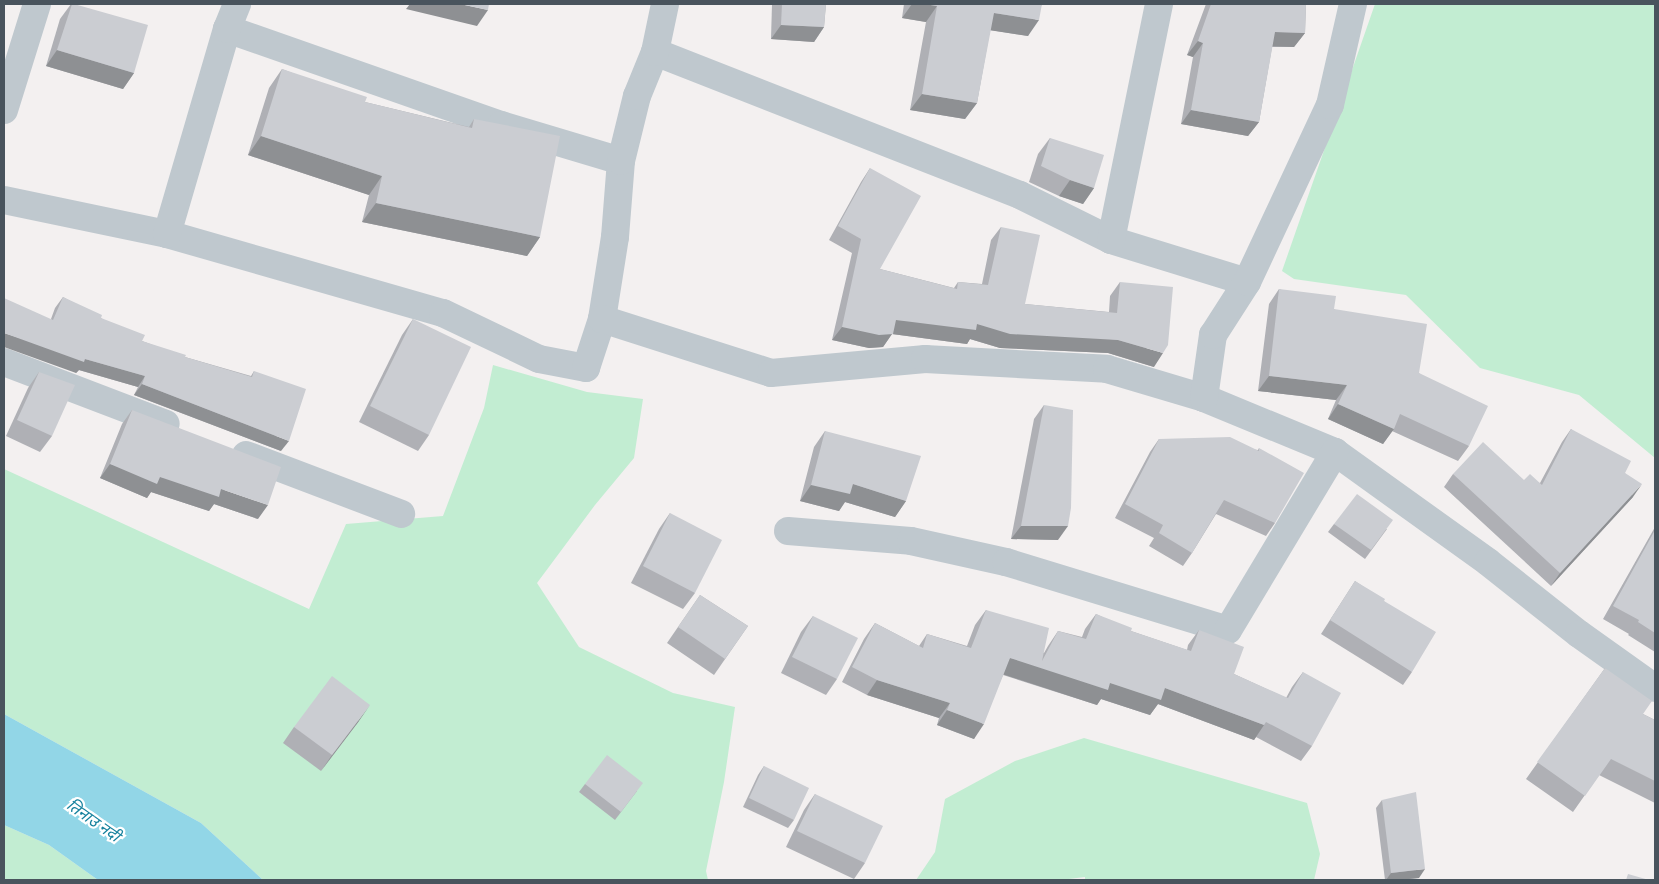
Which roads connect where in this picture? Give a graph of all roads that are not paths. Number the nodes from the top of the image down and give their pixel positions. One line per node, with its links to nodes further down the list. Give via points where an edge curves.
1 (37, 4): 8 (street)
2 (237, 4): 6 (street)
3 (665, 4): 7 (street)
4 (1159, 4): 12 (street)
5 (1353, 4): 13 (street, via 1330,105)
6 (227, 29): 9 (street, via 501,126); 11 (street)
7 (656, 52): 9 (street, via 637,96); 12 (street, via 1020,195)
8 (4, 110)
9 (621, 161): 14 (street, via 615,238)
10 (4, 200): 11 (street)
11 (167, 234): 14 (street, via 443,313 539,359 586,368)
12 (1111, 240): 13 (street)
13 (1247, 282): 16 (street, via 1212,334)
14 (602, 319): 16 (street, via 771,373 925,359 1098,368)
15 (4, 362): 17 (street)
16 (1204, 398): 19 (street)
17 (189, 433)
18 (226, 447): 20 (street)
19 (1335, 452): 21 (street, via 1228,630 1006,562 911,541); 22 (street)
20 (401, 514)
21 (788, 531)
22 (1655, 688)

